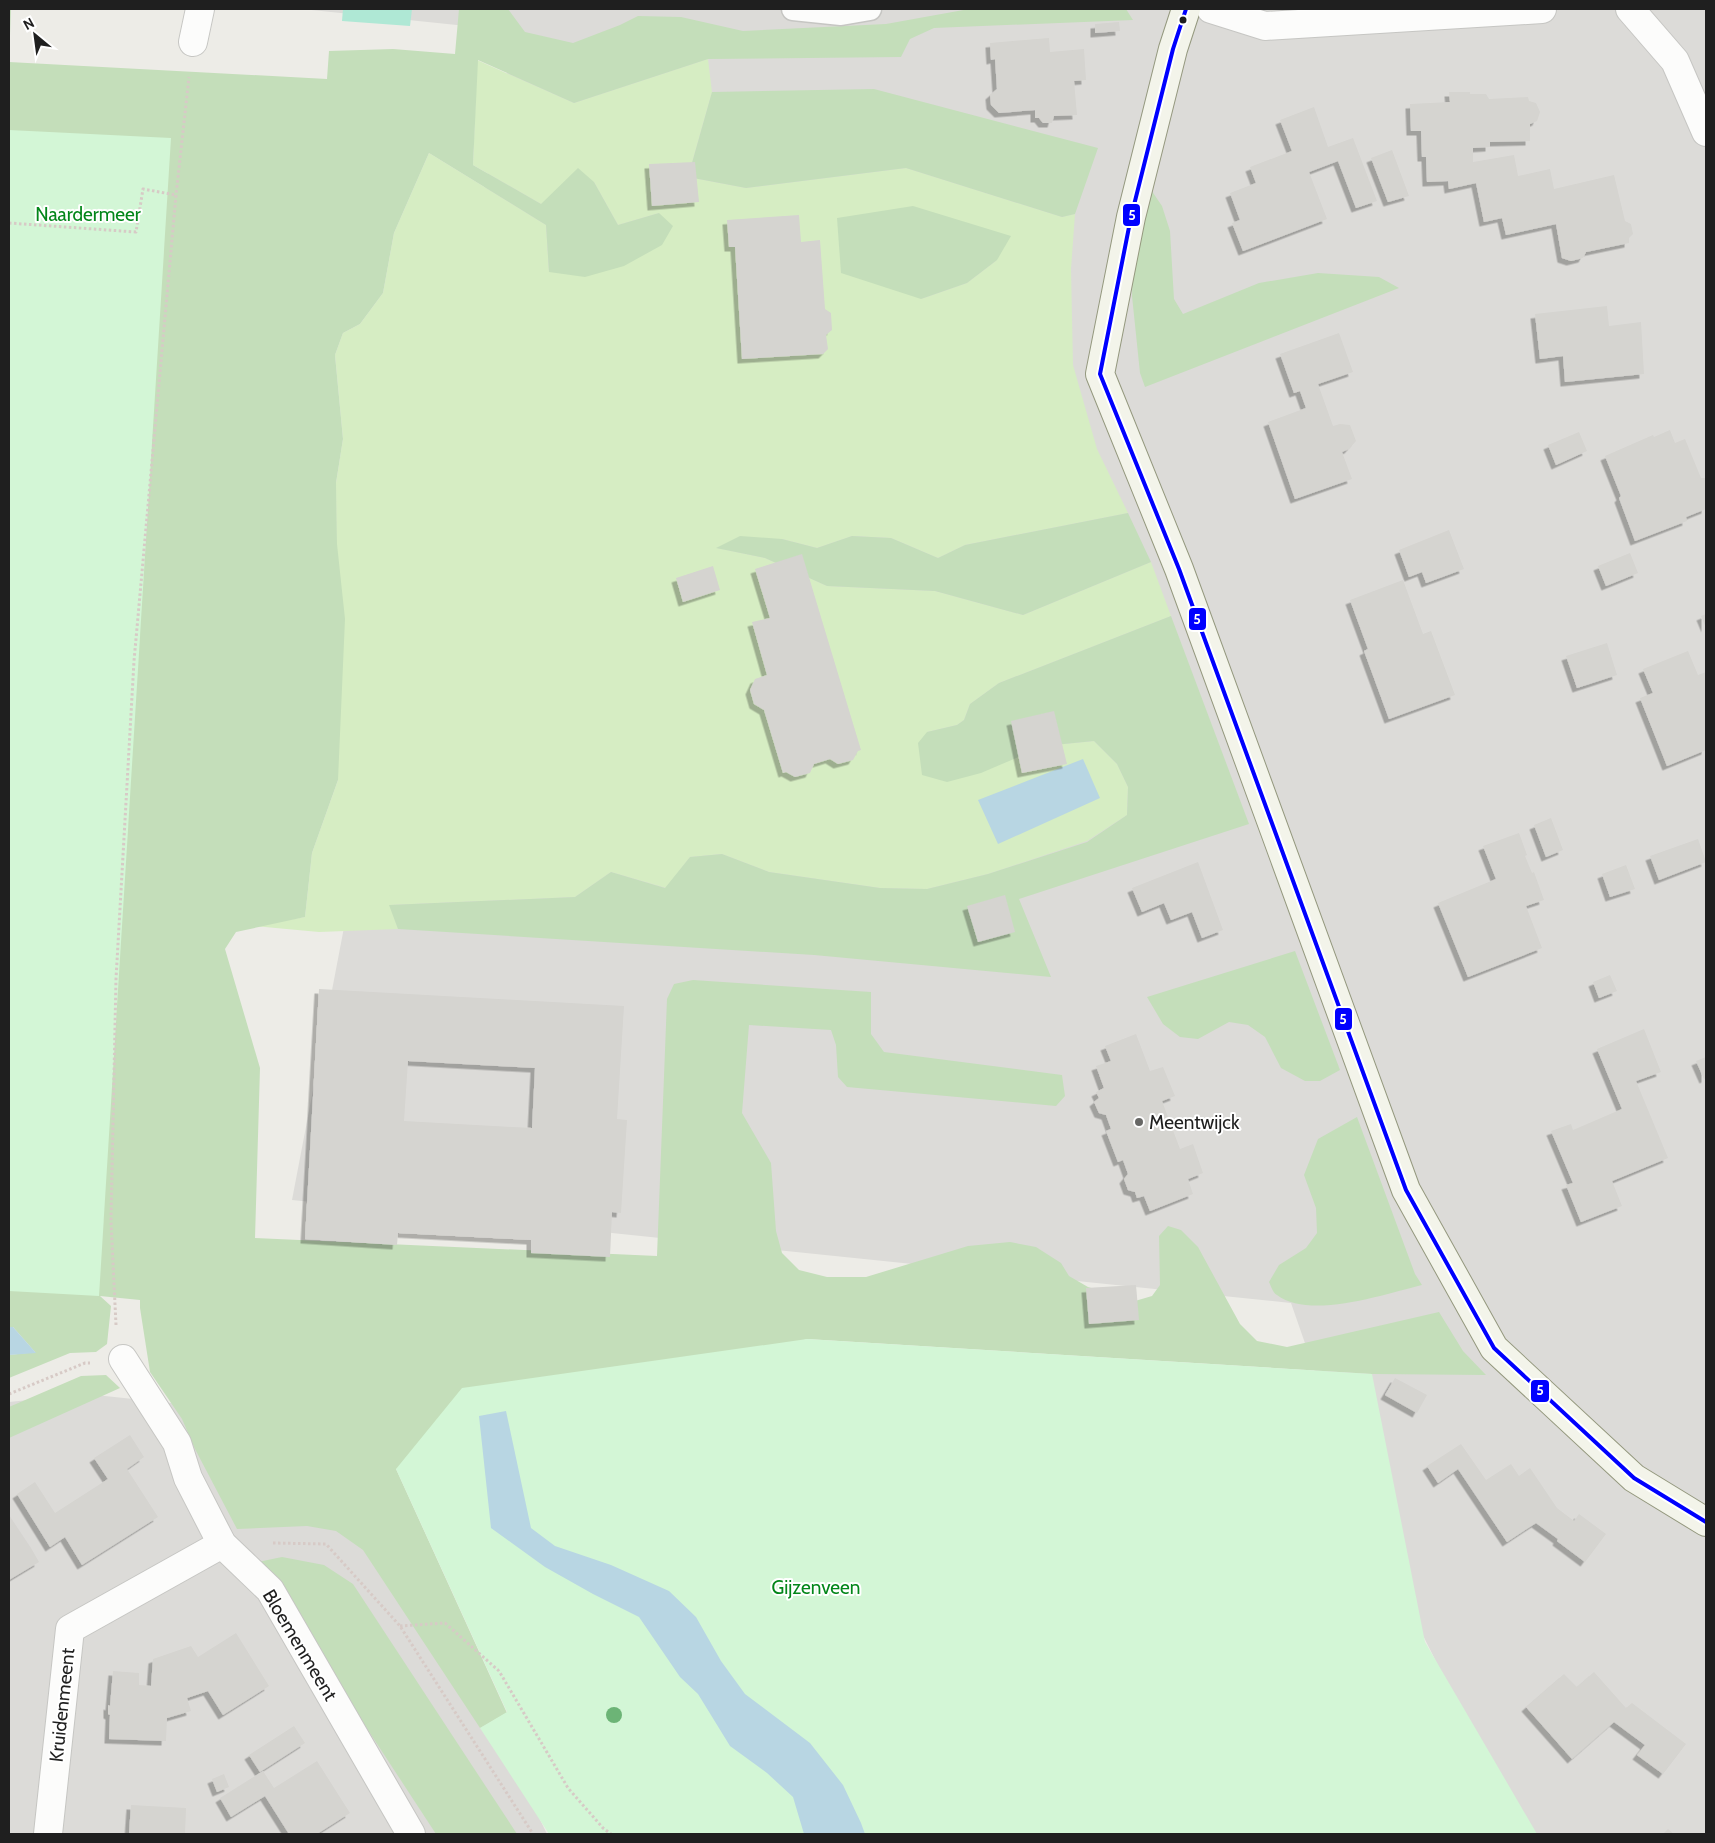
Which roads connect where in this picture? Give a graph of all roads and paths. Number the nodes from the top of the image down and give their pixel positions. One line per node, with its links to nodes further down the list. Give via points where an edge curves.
1 (200, 9): 8 (street)
2 (793, 9): 3 (lane, via 841,14)
3 (870, 9)
4 (1186, 9): 14 (main road, via 1131,217 1100,374 1179,569 1406,1190 1494,1348 1634,1478)
5 (1211, 9): 6 (street, via 1265,26)
6 (1542, 9)
7 (1630, 9): 9 (street, via 1675,61)
8 (193, 42): 10 (path)
9 (1706, 132)
10 (176, 195): 11 (path, via 144,189 136,232); 12 (path, via 134,662 116,979 111,1221 117,1338)
11 (9, 223)
12 (123, 1359): 13 (path, via 85,1363); 15 (street, Bloemenmeent, via 177,1443 188,1478)
13 (9, 1394)
14 (1706, 1522)
15 (222, 1544): 16 (path, via 326,1544); 17 (street, Kruidenmeent, via 70,1629); 18 (street, Bloemenmeent, via 270,1590)
16 (400, 1626): 19 (path); 20 (path, via 445,1623 499,1671 568,1788)
17 (48, 1834)
18 (411, 1834)
19 (533, 1834)
20 (611, 1834)

